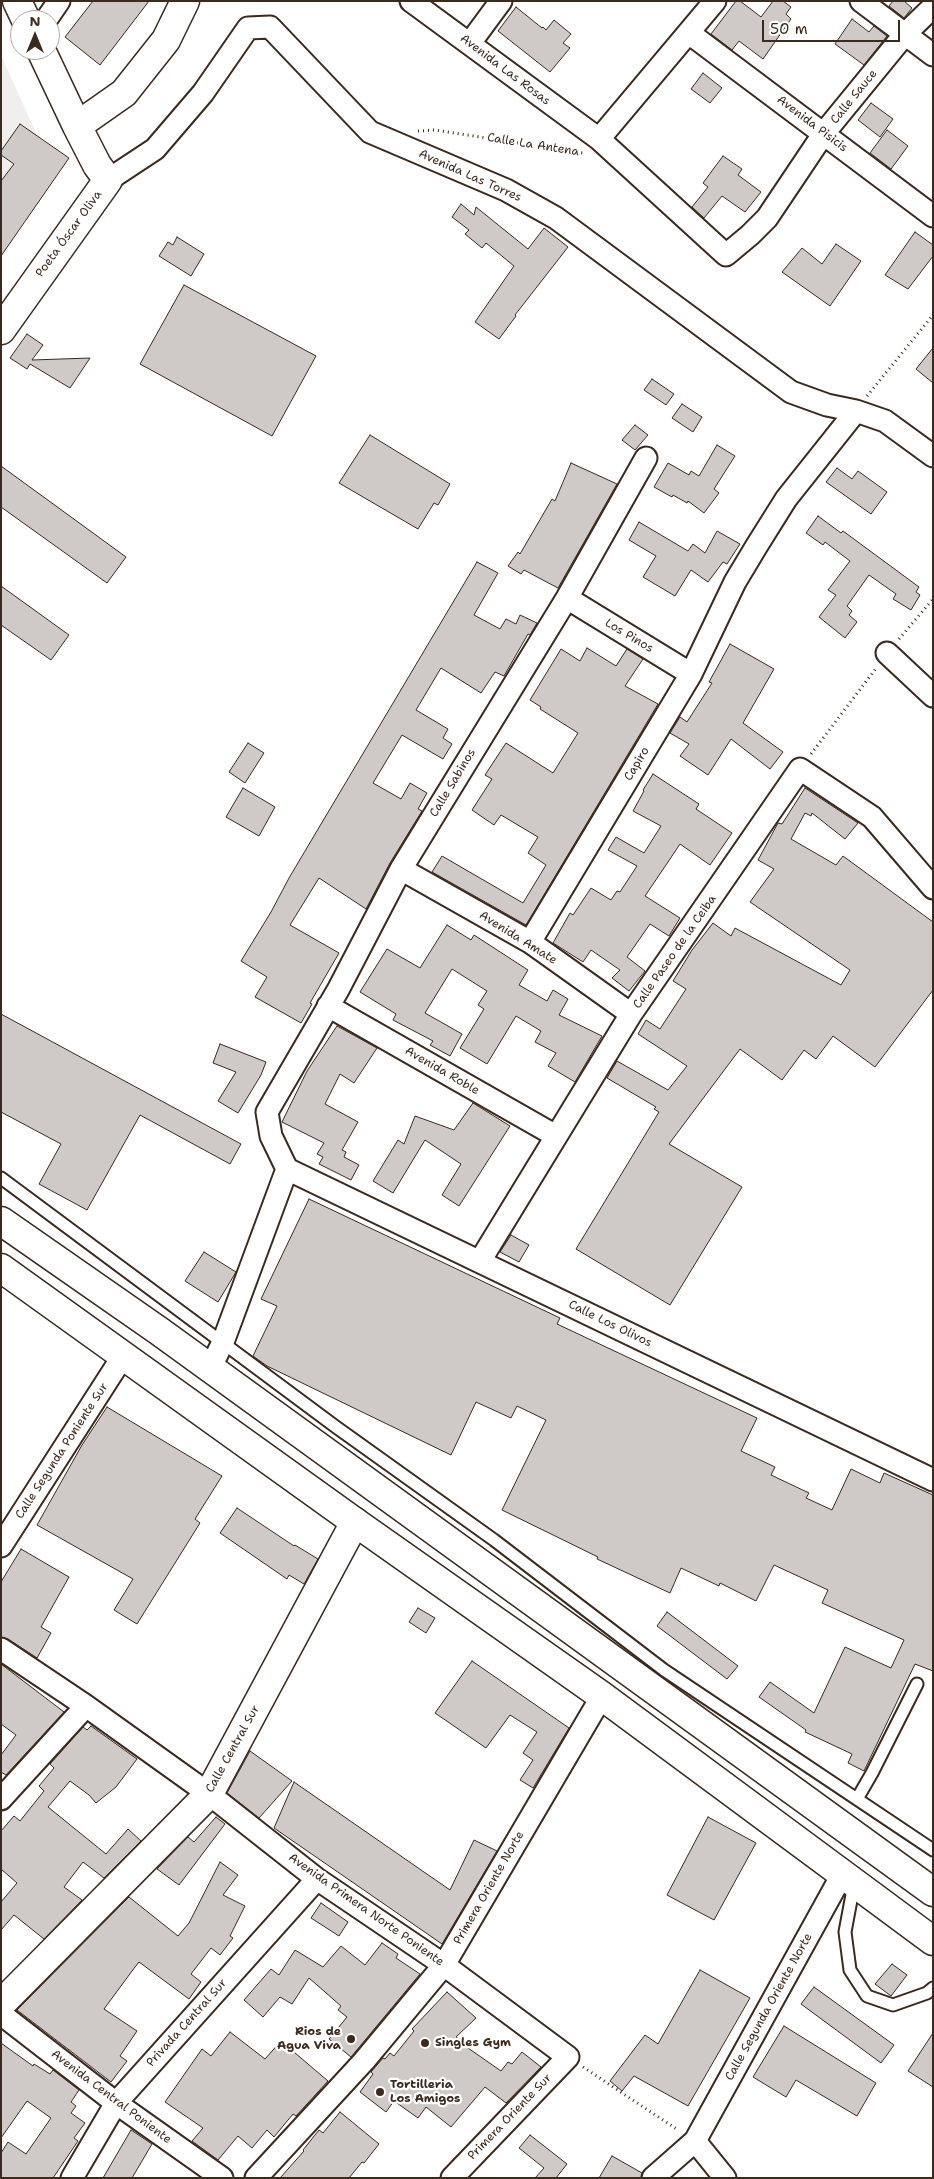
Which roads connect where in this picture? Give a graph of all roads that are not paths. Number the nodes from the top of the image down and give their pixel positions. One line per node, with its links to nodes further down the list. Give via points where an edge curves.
1 (185, 1): 12 (main road, via 166,40 124,93)
2 (411, 1): 9 (street, Avenida Las Rosas)
3 (501, 1): 9 (street)
4 (715, 1): 7 (street)
5 (861, 1): 8 (street)
6 (933, 7): 8 (street, Calle Sauce)
7 (689, 34): 13 (street, Avenida Pisicis); 14 (street)
8 (905, 34): 10 (street); 13 (street, Calle Sauce)
9 (470, 43): 14 (street, Avenida Las Rosas)
10 (933, 55)
11 (45, 60): 12 (main road, Poeta Óscar Oliva)
12 (77, 126): 15 (main road, Poeta Óscar Oliva)
13 (824, 133): 16 (street, Avenida Pisicis); 17 (street, Calle Sauce)
14 (599, 140): 17 (street, Avenida Las Rosas, via 726,255)
15 (108, 180): 18 (main road, Poeta Óscar Oliva); 19 (street, Avenida Las Torres, via 155,149 203,94 248,28 270,27 370,132 506,190 556,218 792,392)
16 (933, 216)
17 (767, 218)
18 (1, 330)
19 (856, 411): 20 (street, Avenida Las Torres, via 885,421); 24 (street, Capiro, via 786,499 735,582)
20 (933, 456)
21 (646, 458): 22 (street, Calle Sabinos)
22 (567, 598): 24 (street, Los Pinos); 26 (street, Calle Sabinos)
23 (887, 653): 25 (street)
24 (691, 674): 28 (street, Capiro)
25 (933, 696)
26 (401, 869): 28 (street, Avenida Amate); 29 (street, Calle Sabinos)
27 (933, 888): 30 (street, Calle Paseo de la Ceiba, via 872,817 800,769)
28 (530, 942): 30 (street, Avenida Amate)
29 (328, 1006): 31 (street, Avenida Roble); 32 (street, Calle Sabinos, via 267,1112 271,1136)
30 (632, 1014): 31 (street, Calle Paseo de la Ceiba)
31 (556, 1136): 35 (street, Calle Paseo de la Ceiba)
32 (288, 1169): 35 (street, Calle Los Olivos); 37 (street)
33 (1, 1178): 37 (lane)
34 (1, 1221): 39 (main road)
35 (480, 1261): 40 (street, Calle Los Olivos)
36 (1, 1268): 38 (main road)
37 (223, 1342): 39 (street); 49 (lane, via 494,1540 664,1670)
38 (123, 1356): 41 (main road); 42 (street, Calle Segunda Poniente Sur)
39 (210, 1369): 53 (main road)
40 (933, 1480)
41 (355, 1522): 45 (main road); 47 (main road, Calle Central Sur)
42 (1, 1546)
43 (1, 1649): 46 (street, Avenida Primera Norte Poniente)
44 (917, 1684): 49 (lane)
45 (602, 1696): 51 (main road); 55 (street, Primera Oriente Norte)
46 (86, 1706): 47 (street, Avenida Primera Norte Poniente); 48 (street)
47 (209, 1794): 52 (street, Avenida Primera Norte Poniente); 57 (main road, Calle Central Sur)
48 (1, 1799)
49 (857, 1799): 50 (lane)
50 (933, 1850)
51 (848, 1878): 54 (main road); 56 (lane, via 845,1932 850,1970 867,1996 893,2005 927,1994); 61 (street, Calle Segunda Oriente Norte)
52 (317, 1879): 55 (street, Avenida Primera Norte Poniente); 60 (street, Privada Central Sur)
53 (933, 1892)
54 (933, 1940)
55 (444, 1965): 59 (street, Avenida Primera Norte Poniente); 64 (street, Primera Oriente Norte, via 364,2061)
56 (933, 1988)
57 (1, 2004)
58 (1, 2014): 60 (street, Avenida Central Poniente)
59 (568, 2057): 65 (street, Primera Oriente Sur)
60 (116, 2103): 62 (street, Privada Central Sur); 63 (street, Avenida Central Poniente)
61 (695, 2142): 66 (street); 67 (street)
62 (72, 2178)
63 (222, 2178)
64 (256, 2178)
65 (452, 2178)
66 (653, 2178)
67 (725, 2178)

